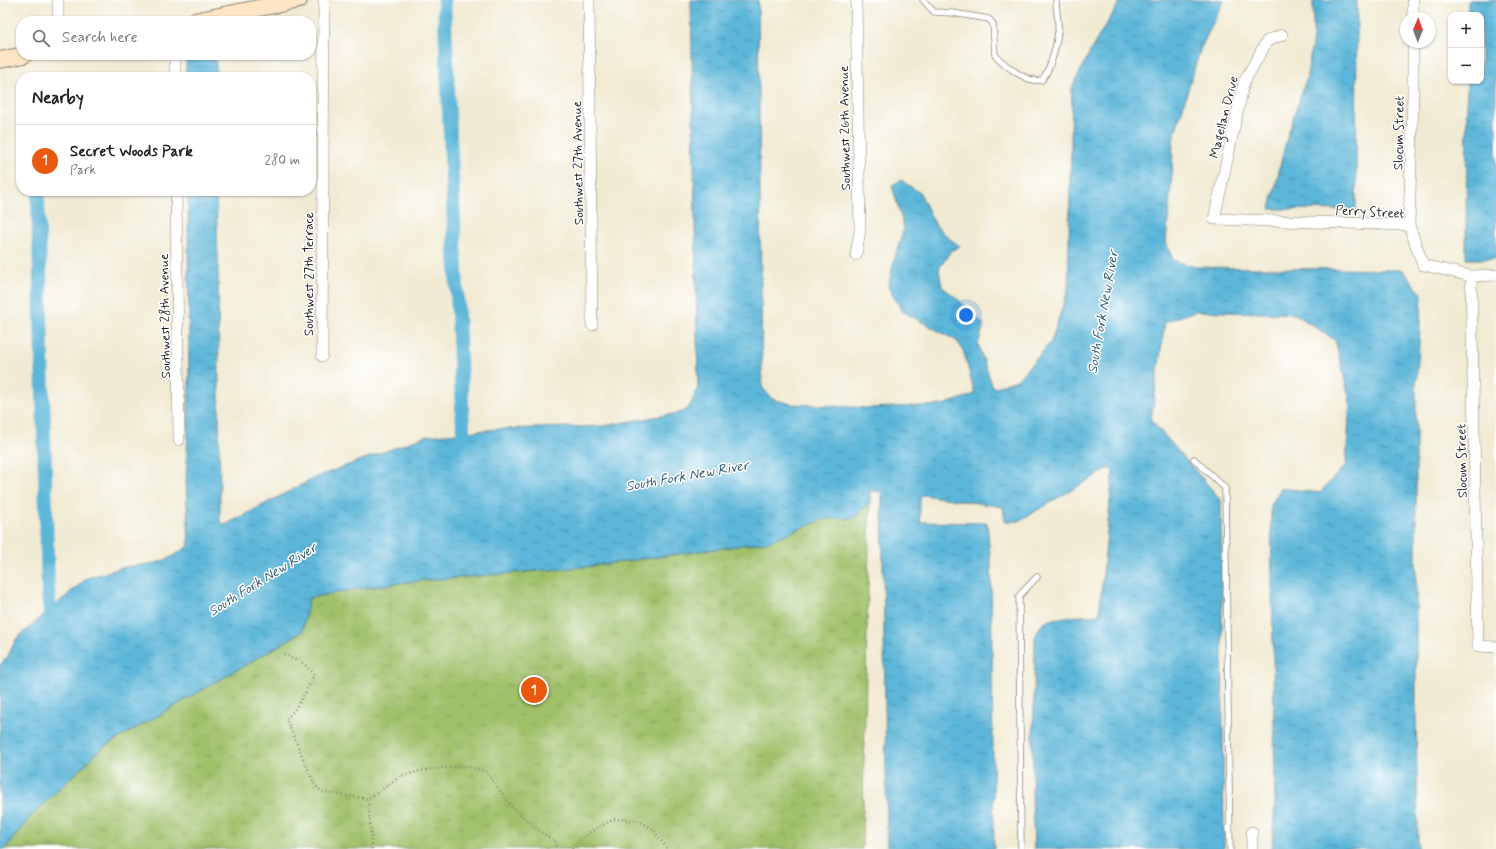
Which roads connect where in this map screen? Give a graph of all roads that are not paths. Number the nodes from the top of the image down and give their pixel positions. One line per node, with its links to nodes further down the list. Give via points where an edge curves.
1 (58, 0): 10 (street)
2 (299, 0): 11 (street)
3 (324, 0): 25 (street, Southwest 27th Terrace)
4 (590, 0): 24 (street, Southwest 27th Avenue)
5 (856, 0): 21 (street, Southwest 26th Avenue, via 860,230)
6 (923, 0): 7 (lane, via 934,12 989,19 993,24 995,55 1008,68 1032,81 1042,80 1046,75 1055,46 1058,31)
7 (1056, 0)
8 (1413, 0): 9 (street)
9 (1413, 12)
10 (58, 16)
11 (219, 16)
12 (1282, 35): 19 (street, Magellan Drive, via 1267,41 1244,82)
13 (1413, 48): 20 (street, Slocum Street)
14 (16, 57): 15 (street)
15 (0, 60)
16 (175, 60): 17 (street)
17 (175, 72)
18 (176, 196): 26 (street, Southwest 28th Avenue)
19 (1214, 219): 20 (street, Perry Street)
20 (1409, 225): 23 (street, Perry Street, via 1423,265)
21 (856, 255)
22 (1496, 275): 23 (street, Perry Street)
23 (1471, 276): 29 (street, Slocum Street, via 1478,646)
24 (592, 325)
25 (322, 356)
26 (179, 440)
27 (1194, 459): 32 (lane, via 1225,488)
28 (1037, 577): 31 (lane, via 1019,596)
29 (1496, 647)
30 (1252, 832): 33 (street)
31 (1021, 849)
32 (1230, 849)
33 (1252, 849)

